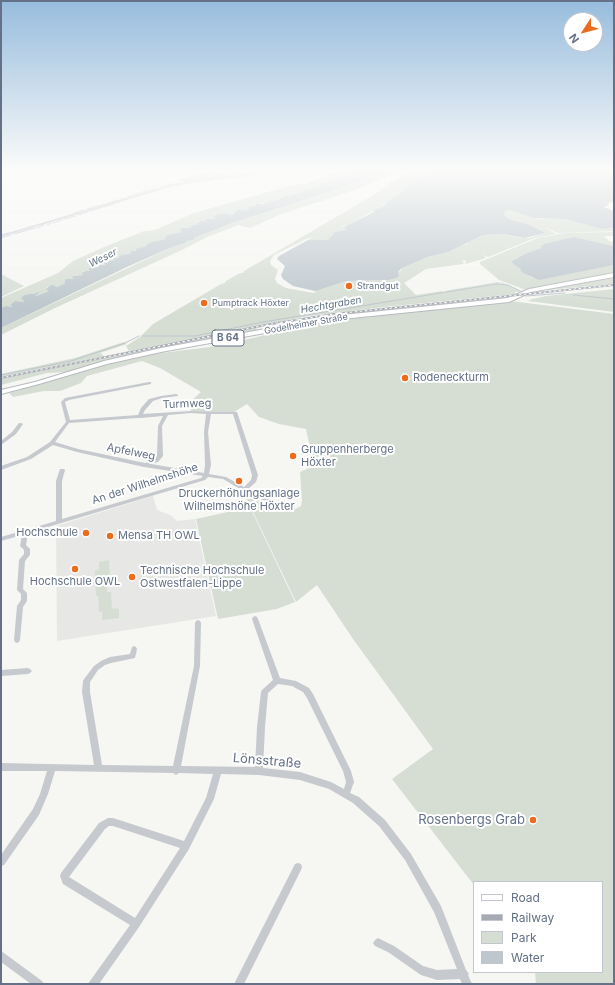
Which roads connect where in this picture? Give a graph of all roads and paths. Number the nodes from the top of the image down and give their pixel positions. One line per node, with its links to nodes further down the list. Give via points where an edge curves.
1 (69, 216): 2 (street)
2 (1, 236)
3 (614, 275): 5 (main road, Godelheimer Straße / B 64, via 529,291 509,300 342,316 161,350 106,362)
4 (148, 384): 10 (street, via 82,394 65,400 63,402)
5 (1, 392)
6 (176, 395): 9 (street, Turmweg, via 151,400)
7 (209, 412): 8 (street, Turmweg); 19 (street, via 206,432); 20 (street, Turmweg, via 236,413 255,476)
8 (166, 414): 9 (street, Turmweg); 14 (street, via 160,426)
9 (139, 417): 10 (street, Turmweg)
10 (68, 422): 13 (street)
11 (21, 424): 12 (street)
12 (1, 443)
13 (52, 443): 15 (street, Apfelweg); 16 (street, via 29,458)
14 (160, 456): 15 (street); 17 (street)
15 (144, 465): 17 (street, Apfelweg)
16 (1, 469)
17 (167, 469): 19 (street, Apfelweg)
18 (62, 470): 22 (street, via 58,481)
19 (206, 476): 20 (street, An der Wilhelmshöhe, via 231,480); 22 (street, An der Wilhelmshöhe)
20 (244, 490): 21 (street, An der Wilhelmshöhe)
21 (292, 509)
22 (58, 522): 23 (street, An der Wilhelmshöhe)
23 (25, 533): 24 (street, An der Wilhelmshöhe); 27 (street, via 23,546 27,549 27,555 22,560 20,590 24,593 24,601 20,606)
24 (1, 539)
25 (255, 620): 31 (street)
26 (198, 623): 35 (street, via 197,666)
27 (17, 640)
28 (134, 649): 34 (street, via 133,656 102,663 87,681 86,692)
29 (28, 671): 30 (street)
30 (1, 673)
31 (276, 681): 37 (street, via 265,692 263,698); 38 (street, via 292,683 306,690 310,696 347,771 350,782)
32 (1, 767): 33 (street, Lönsstraße)
33 (52, 768): 34 (street, Lönsstraße); 40 (street, via 36,812)
34 (99, 769): 35 (street, Lönsstraße)
35 (176, 771): 36 (street, Lönsstraße)
36 (218, 771): 37 (street, Lönsstraße); 39 (street, via 210,799)
37 (259, 771): 38 (street, Lönsstraße, via 300,776)
38 (346, 794): 45 (street, Lönsstraße, via 382,822 408,857 438,909)
39 (186, 846): 42 (street); 42 (street, via 108,822 102,826 64,876 66,882)
40 (1, 862)
41 (298, 868): 48 (street)
42 (136, 924): 47 (street)
43 (378, 943): 45 (street, via 421,970 437,975)
44 (1, 956): 46 (street)
45 (464, 974): 49 (street, Lönsstraße)
46 (40, 984)
47 (93, 984)
48 (239, 984)
49 (467, 984)

